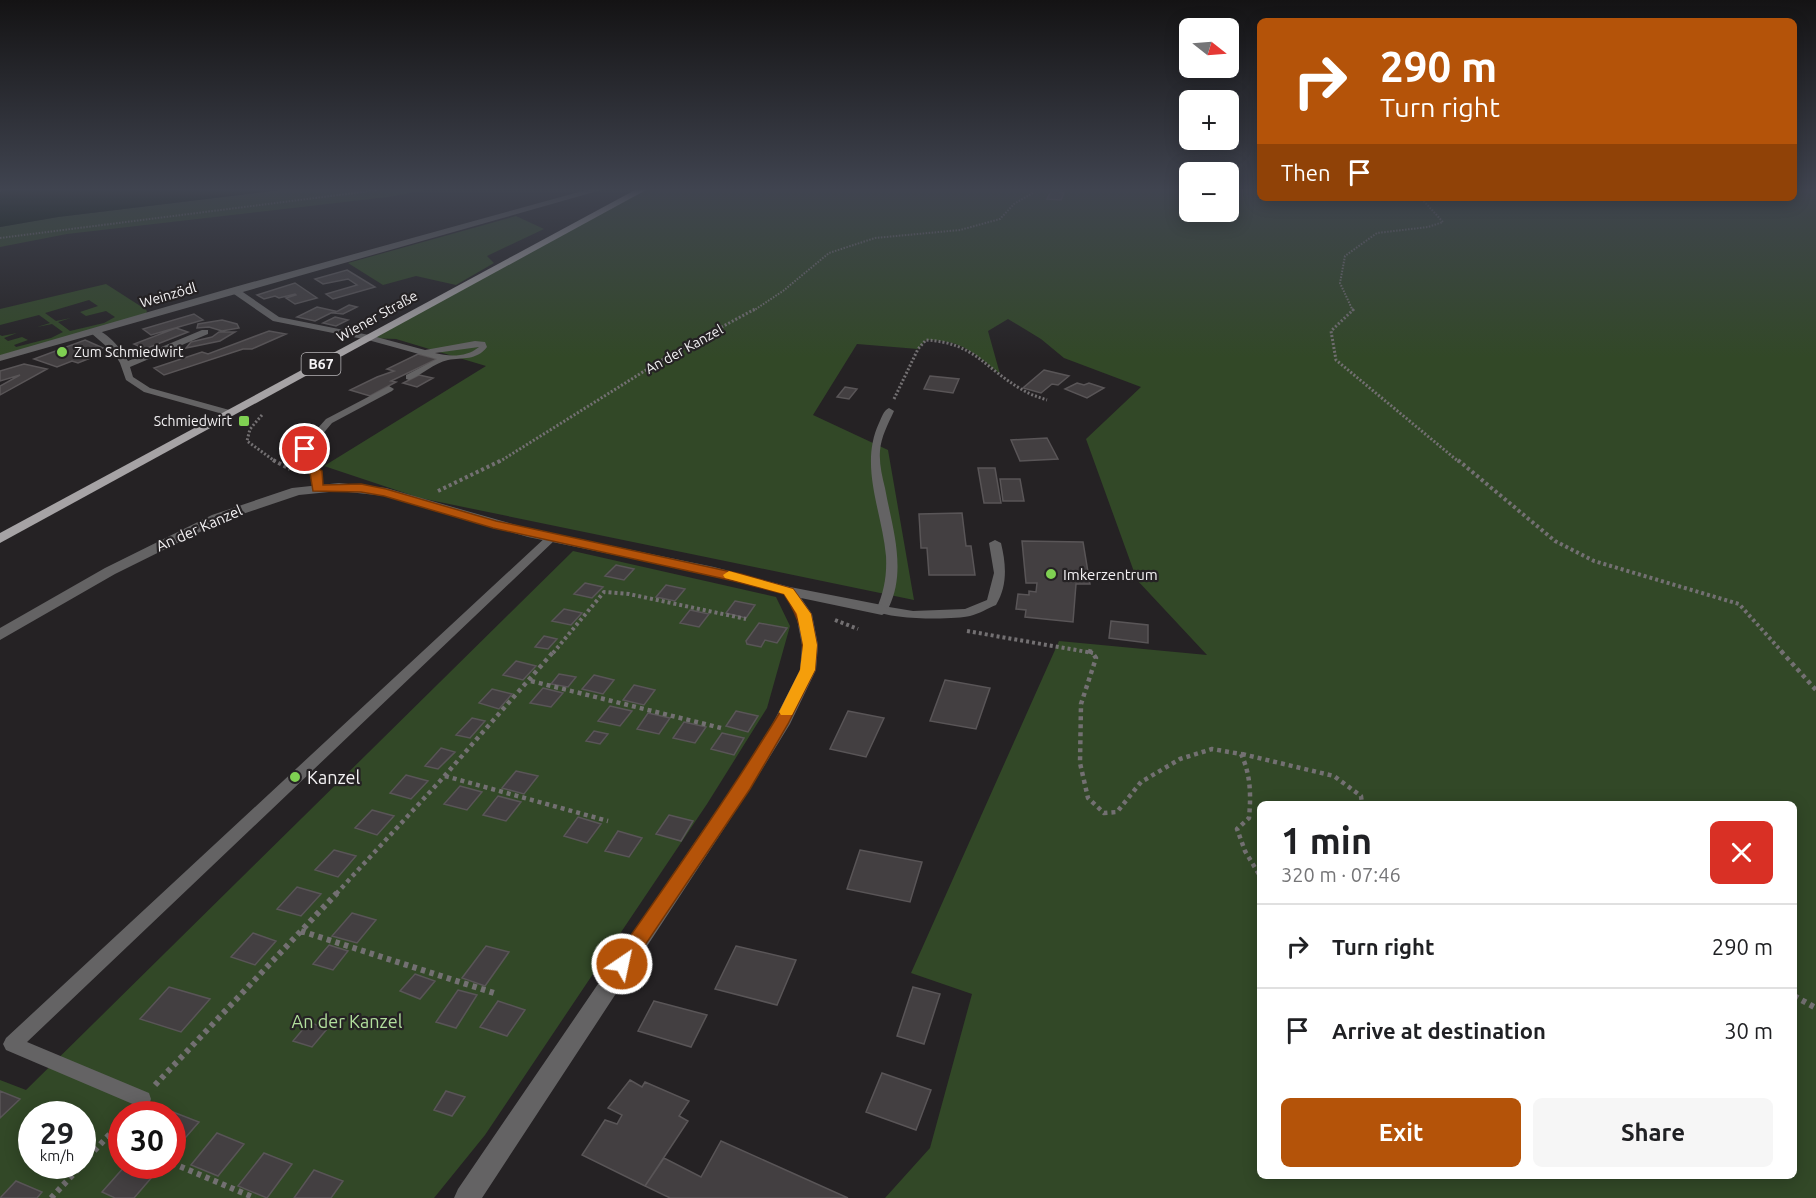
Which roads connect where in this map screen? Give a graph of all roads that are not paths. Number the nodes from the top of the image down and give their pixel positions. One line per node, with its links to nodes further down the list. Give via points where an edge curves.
1 (394, 246): 3 (street, Weinzödl)
2 (539, 246): 6 (main road, Wiener Straße / B67)
3 (234, 290): 4 (street, Weinzödl); 6 (lane, via 276,319)
4 (94, 331): 9 (street, Weinzödl); 11 (lane, via 115,348)
5 (204, 332): 11 (lane)
6 (369, 338): 8 (lane); 15 (main road, Wiener Straße / B67)
7 (460, 346): 8 (lane); 10 (lane); 10 (lane, via 483,347 476,354)
8 (423, 352): 10 (lane)
9 (0, 358)
10 (447, 358): 12 (lane)
11 (127, 365): 15 (lane, via 129,378 147,390)
12 (409, 377)
13 (389, 389): 16 (lane, via 329,421 311,440 305,449 307,467 316,471)
14 (889, 411): 21 (lane, via 875,455 892,566 888,602)
15 (230, 413): 17 (main road, Wiener Straße / B67)
16 (317, 488): 18 (street, An der Kanzel, via 361,488); 22 (street, An der Kanzel, via 278,496 180,534)
17 (0, 538)
18 (551, 538): 20 (street, An der Kanzel, via 714,571); 23 (lane, via 12,1044)
19 (995, 543): 21 (lane, via 1001,566 992,602 967,613 913,615)
20 (789, 591): 21 (street, An der Kanzel); 24 (street, via 804,614 810,645 808,670 781,724)
21 (882, 610)
22 (0, 635)
23 (142, 1099)
24 (466, 1198)

